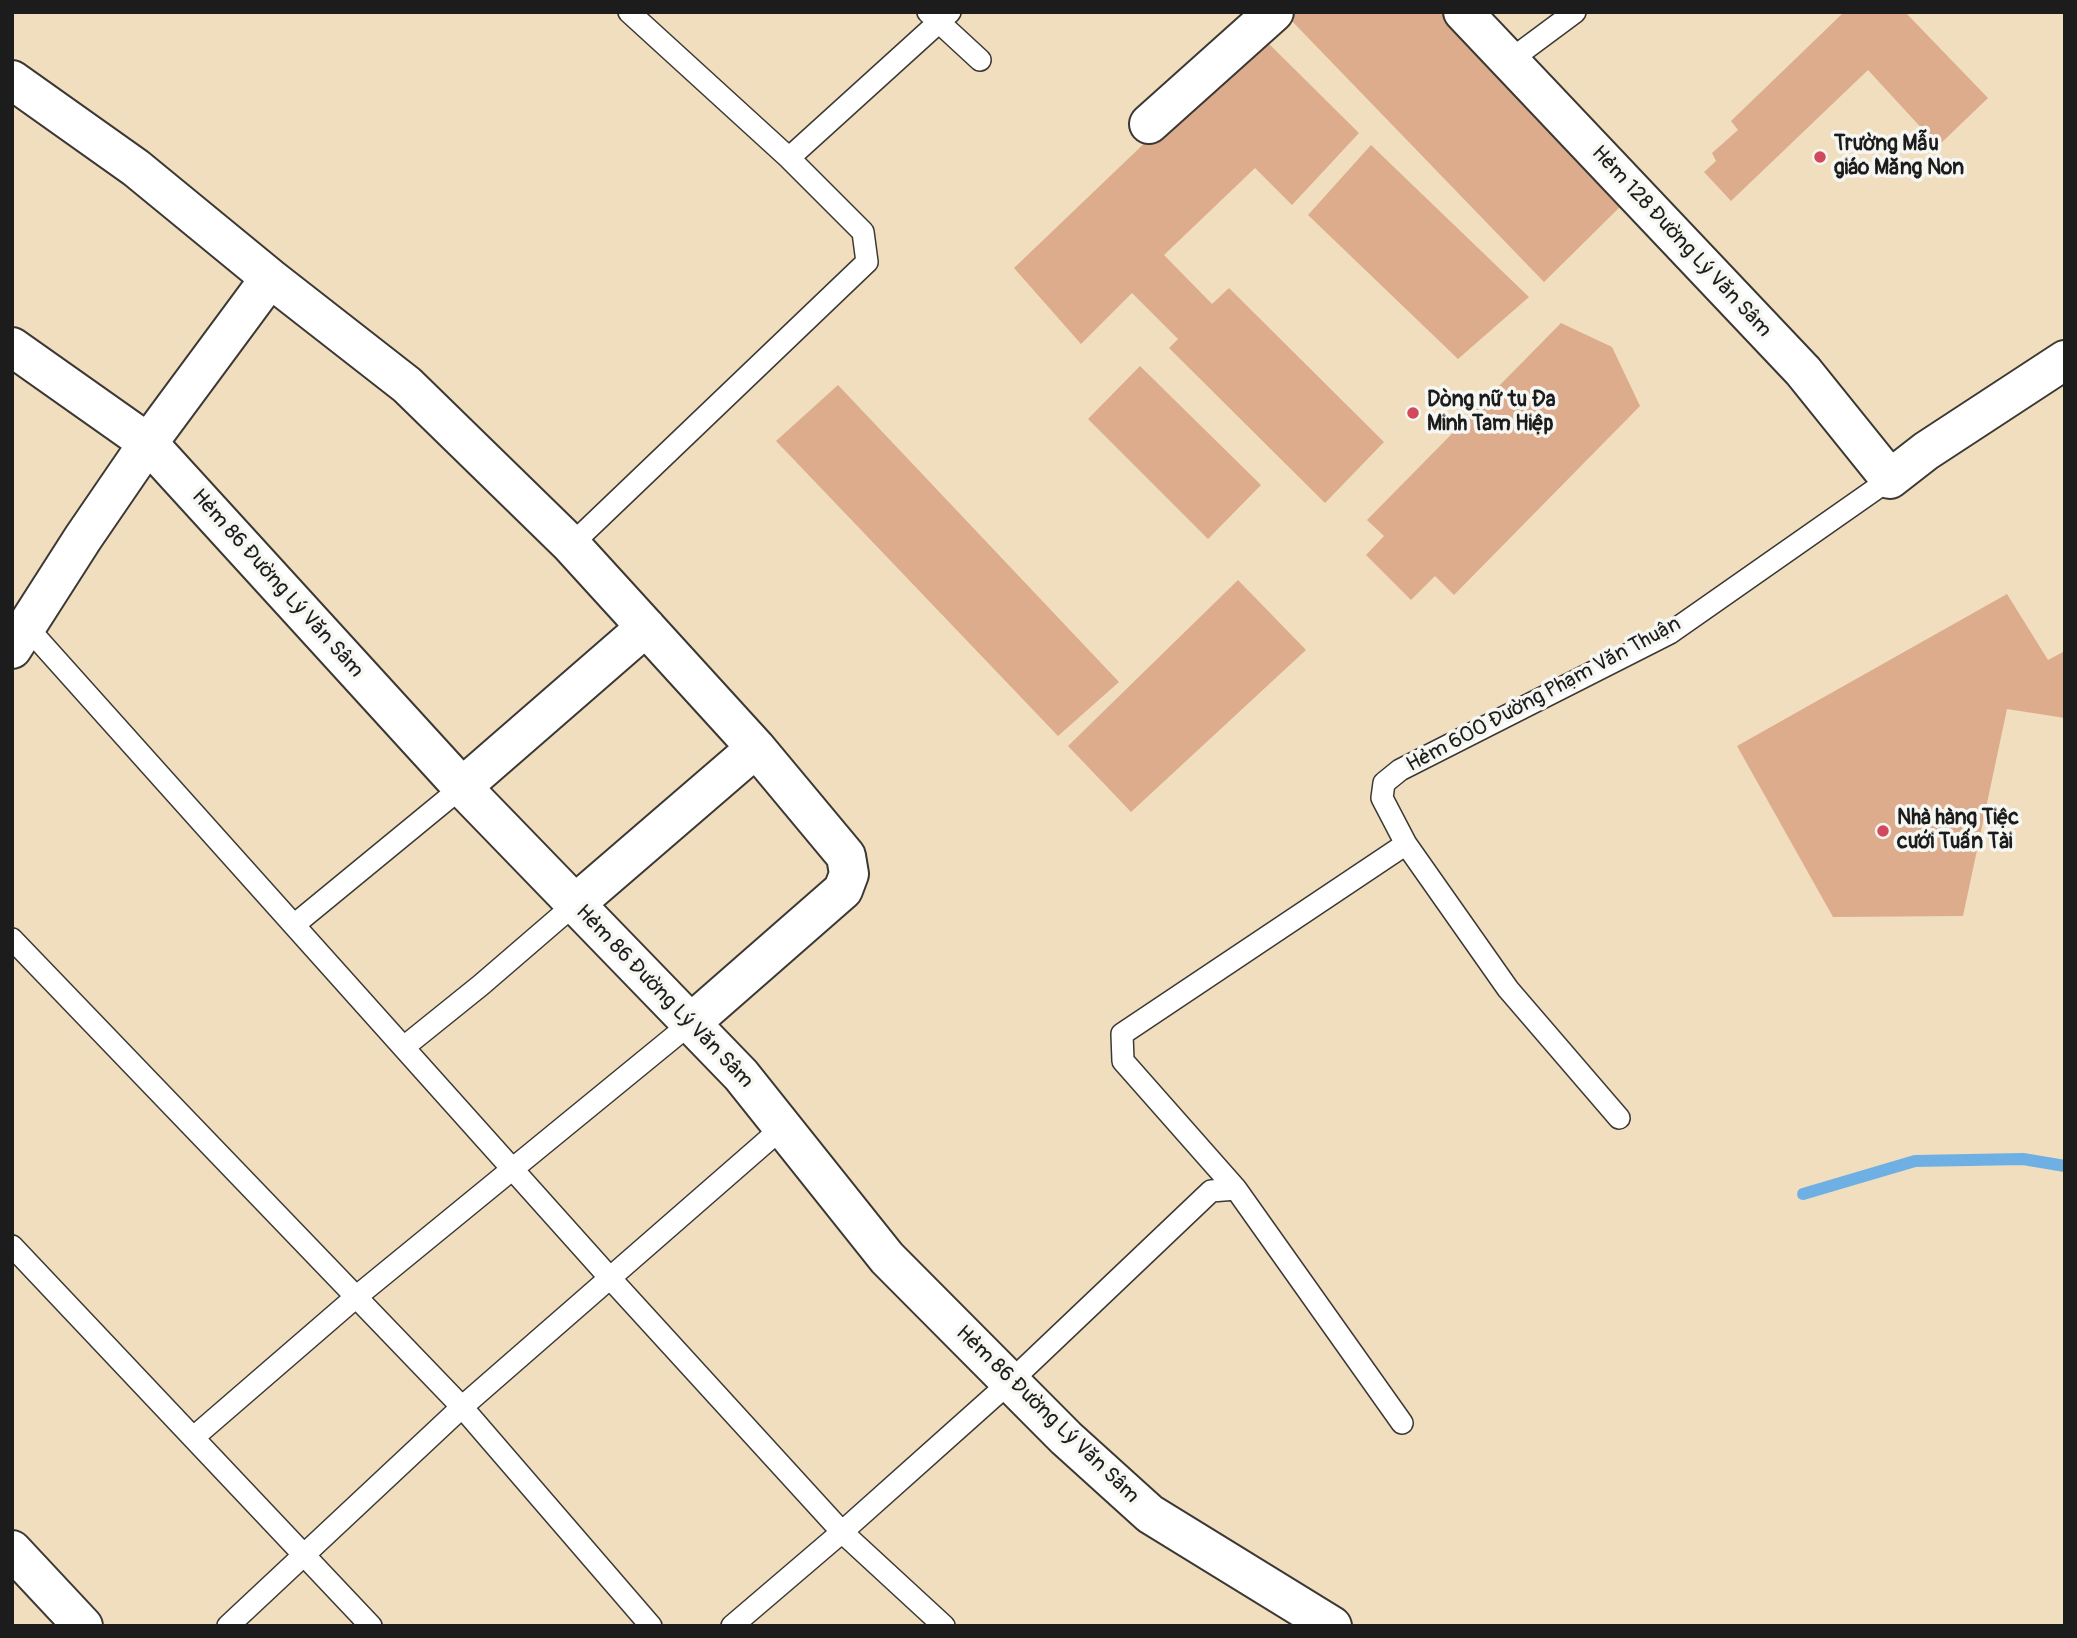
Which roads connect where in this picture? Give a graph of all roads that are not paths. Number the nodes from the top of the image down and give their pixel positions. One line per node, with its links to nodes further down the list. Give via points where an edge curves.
1 (629, 12): 10 (lane)
2 (1274, 12): 9 (street)
3 (1463, 12): 7 (street, Hẻm 128 Đường Lý Văn Sâm)
4 (1574, 12): 7 (lane)
5 (938, 15): 6 (lane); 10 (lane)
6 (980, 60)
7 (1508, 61): 15 (street, Hẻm 128 Đường Lý Văn Sâm, via 1803,371)
8 (12, 80): 11 (street, via 136,168)
9 (1149, 124)
10 (789, 158): 16 (lane, via 863,232 867,262)
11 (270, 278): 14 (street); 16 (street, via 407,385)
12 (12, 347): 14 (street, Hẻm 86 Đường Lý Văn Sâm)
13 (2065, 359): 15 (street, Hẻm 600 Đường Phạm Văn Thuận)
14 (148, 443): 18 (street); 20 (street, Hẻm 86 Đường Lý Văn Sâm)
15 (1890, 479): 21 (lane, Hẻm 600 Đường Phạm Văn Thuận, via 1670,633 1399,770 1384,783 1382,798)
16 (570, 545): 17 (street)
17 (646, 627): 19 (street); 20 (street)
18 (19, 638): 23 (lane)
19 (756, 748): 22 (street); 25 (street, via 846,856 849,874 843,890)
20 (462, 787): 22 (street, Hẻm 86 Đường Lý Văn Sâm); 23 (lane)
21 (1406, 844): 27 (lane, Hẻm 600 Đường Phạm Văn Thuận, via 1508,989); 30 (lane, via 1122,1034 1123,1061)
22 (575, 904): 25 (street, Hẻm 86 Đường Lý Văn Sâm); 26 (lane)
23 (294, 925): 26 (lane)
24 (12, 939): 33 (lane)
25 (691, 1023): 28 (street, Hẻm 86 Đường Lý Văn Sâm, via 741,1074); 29 (lane)
26 (404, 1047): 29 (lane)
27 (1619, 1118)
28 (783, 1127): 32 (lane); 34 (street, Hẻm 86 Đường Lý Văn Sâm, via 887,1258)
29 (513, 1169): 32 (lane); 33 (lane)
30 (1236, 1189): 34 (lane, via 1211,1191); 36 (lane)
31 (12, 1246): 37 (lane)
32 (610, 1278): 35 (lane); 38 (lane)
33 (356, 1297): 35 (lane); 37 (lane)
34 (1010, 1382): 38 (lane); 47 (street, Hẻm 86 Đường Lý Văn Sâm, via 1150,1514)
35 (462, 1407): 40 (lane); 44 (lane)
36 (1402, 1423)
37 (194, 1437): 40 (lane)
38 (842, 1532): 45 (lane); 46 (lane)
39 (12, 1550): 41 (street)
40 (304, 1553): 42 (lane); 43 (lane)
41 (83, 1626)
42 (228, 1626)
43 (371, 1626)
44 (651, 1626)
45 (732, 1626)
46 (944, 1626)
47 (1332, 1626)

